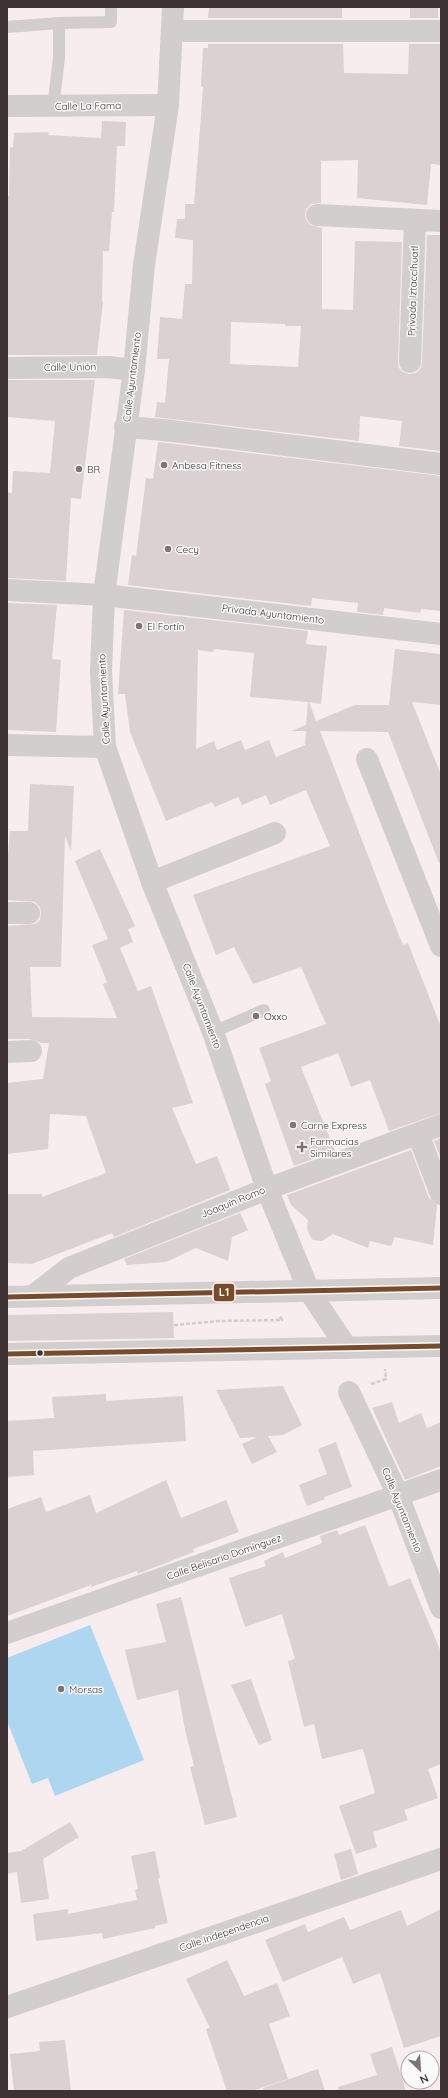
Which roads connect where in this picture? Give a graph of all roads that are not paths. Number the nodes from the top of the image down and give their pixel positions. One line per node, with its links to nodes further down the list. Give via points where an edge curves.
1 (111, 7): 3 (lane, via 111,22)
2 (173, 7): 5 (street, Calle Ayuntamiento)
3 (59, 23): 4 (lane); 9 (lane, via 59,58)
4 (7, 27)
5 (172, 31): 6 (street); 7 (street, Calle Ayuntamiento)
6 (441, 31)
7 (168, 105): 9 (street, Calle La Fama); 15 (street, Calle Ayuntamiento, via 144,264)
8 (7, 106): 9 (street, Calle La Fama)
9 (53, 107)
10 (316, 215): 11 (street)
11 (415, 220): 12 (street); 13 (street, Privada Iztaccíhuatl)
12 (441, 221)
13 (410, 362)
14 (7, 368): 15 (street, Calle Unión, via 108,367)
15 (134, 370): 16 (street, Calle Ayuntamiento)
16 (125, 427): 17 (street); 19 (street, Calle Ayuntamiento)
17 (441, 464)
18 (7, 590): 19 (street, Privada Ayuntamiento)
19 (104, 595): 20 (street, Privada Ayuntamiento); 22 (street, Calle Ayuntamiento, via 101,671)
20 (441, 634)
21 (7, 745): 22 (street)
22 (105, 747): 25 (street, Calle Ayuntamiento)
23 (367, 759): 28 (street)
24 (275, 832): 25 (street)
25 (152, 882): 30 (street, Calle Ayuntamiento)
26 (7, 913): 27 (street)
27 (28, 913)
28 (441, 946)
29 (264, 1010): 30 (lane)
30 (213, 1032): 35 (street, Calle Ayuntamiento)
31 (31, 1051): 32 (street)
32 (7, 1052)
33 (441, 1125): 34 (street, Joaquín Romo)
34 (418, 1134): 35 (street, Joaquín Romo); 36 (street)
35 (267, 1189): 38 (street, Calle Ayuntamiento); 39 (street, Joaquín Romo, via 69,1268)
36 (441, 1194)
37 (441, 1288): 38 (street)
38 (309, 1291): 39 (street); 42 (street, Calle Ayuntamiento)
39 (34, 1296): 40 (street)
40 (7, 1297)
41 (441, 1346): 42 (street)
42 (347, 1348): 43 (street)
43 (7, 1354)
44 (349, 1392): 46 (street, Calle Ayuntamiento)
45 (441, 1480): 46 (street, Calle Belisario Domínguez)
46 (398, 1495): 47 (street, Calle Ayuntamiento); 48 (street, Calle Belisario Domínguez)
47 (441, 1608)
48 (7, 1633)
49 (441, 1859): 50 (street, Calle Independencia)
50 (7, 2007)

